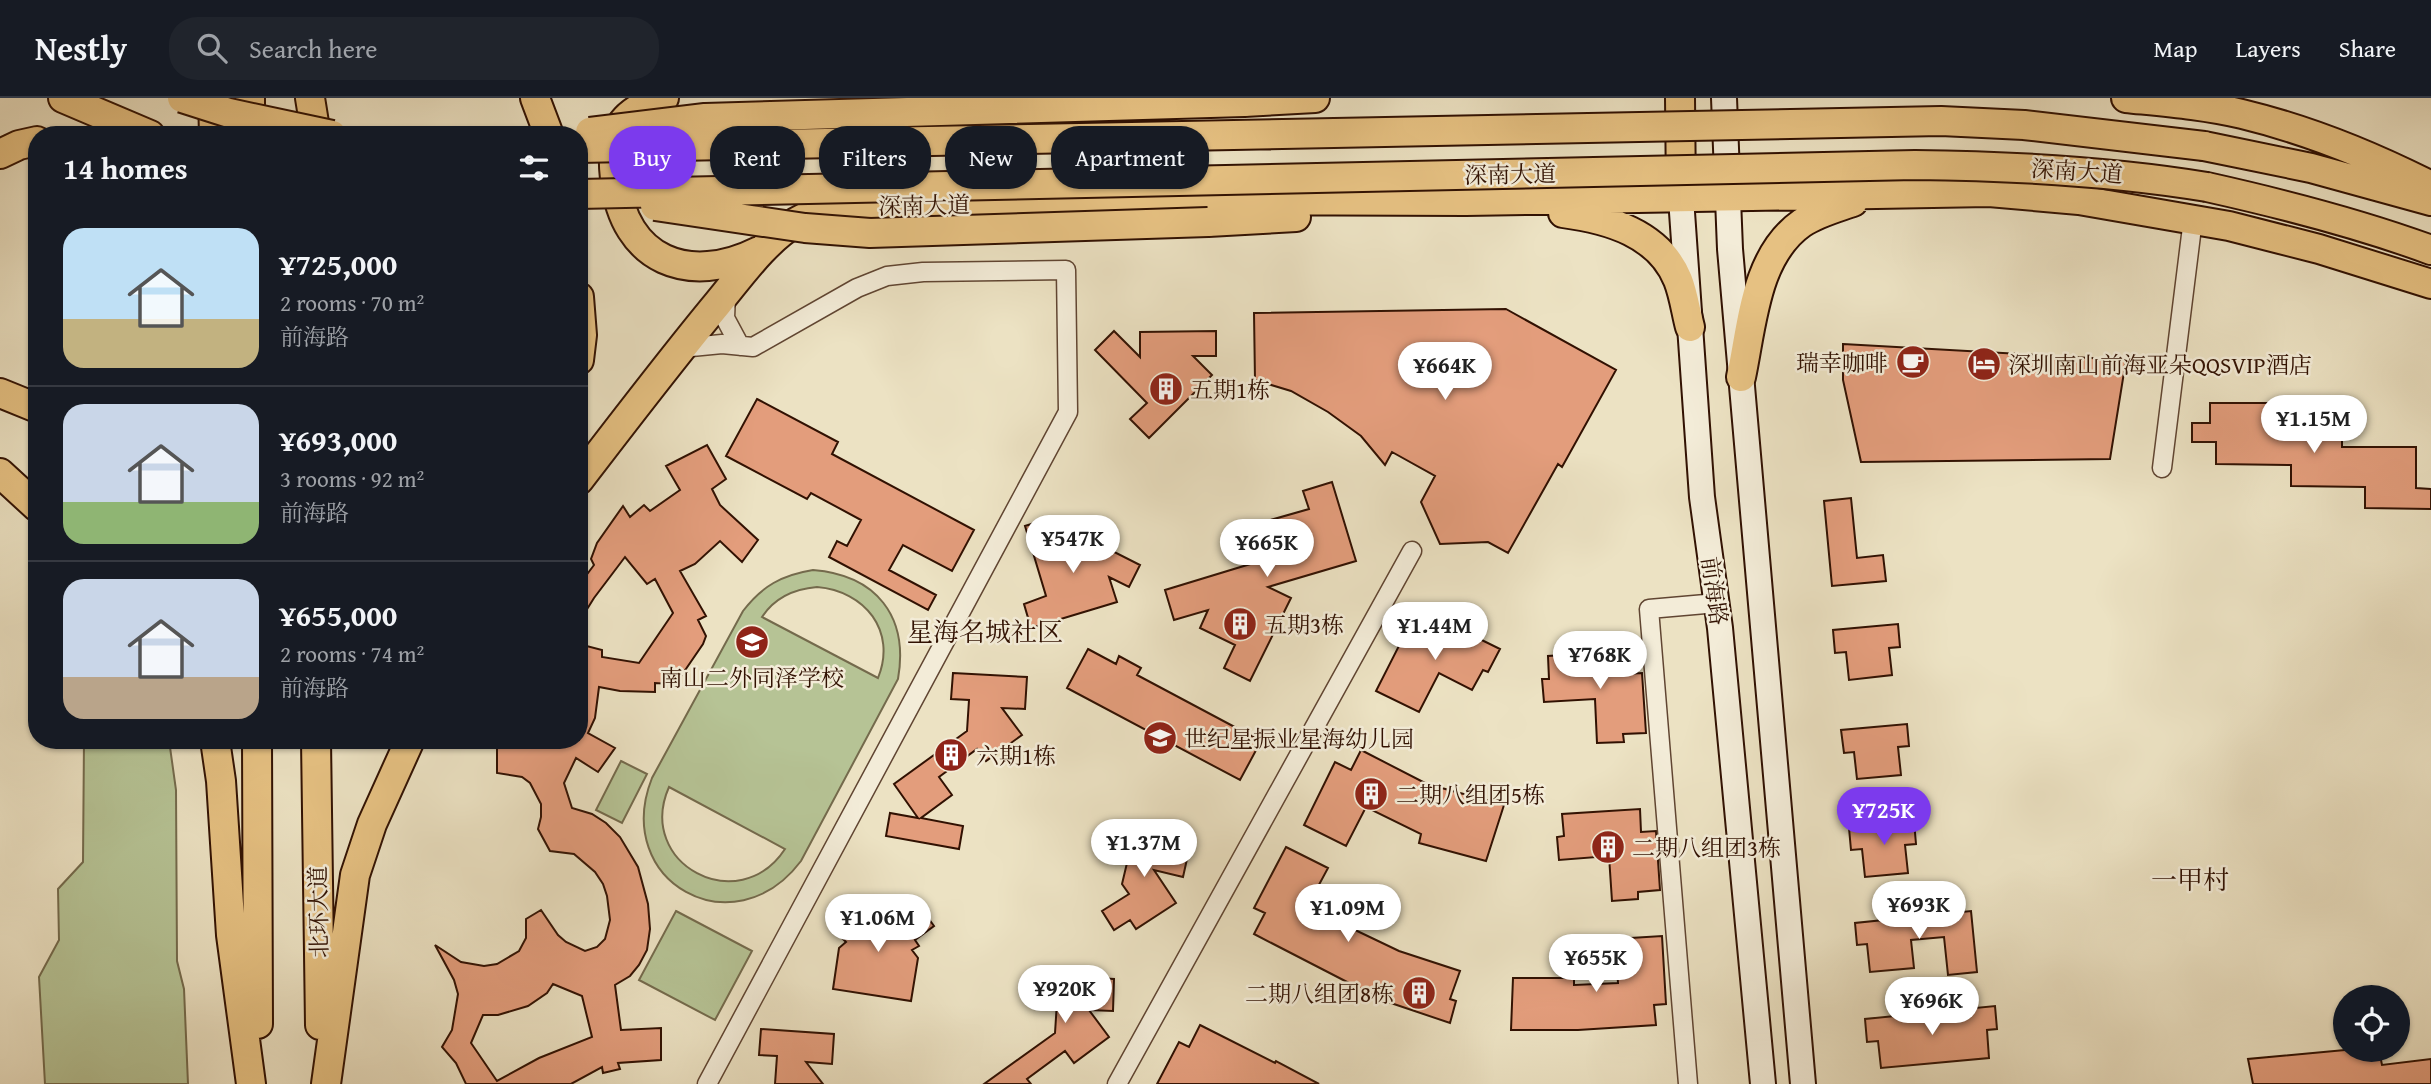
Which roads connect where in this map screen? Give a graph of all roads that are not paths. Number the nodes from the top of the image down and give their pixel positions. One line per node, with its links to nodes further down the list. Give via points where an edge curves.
1 (63, 98): 12 (main road)
2 (182, 98): 15 (main road, bridge)
3 (213, 98): 13 (main road)
4 (250, 98): 14 (main road)
5 (308, 98): 16 (main road); 17 (main road)
6 (535, 98): 18 (main road)
7 (664, 98): 32 (main road, via 630,114 615,143 616,190 632,233 657,256 692,267 729,264)
8 (1315, 98): 19 (main road, bridge, via 718,117)
9 (1680, 98): 28 (main road, 前海路)
10 (1724, 98): 27 (main road, 前海路)
11 (2126, 98): 23 (main road, via 2190,105 2284,125 2374,158)
12 (129, 126)
13 (214, 126)
14 (250, 126)
15 (290, 126)
16 (307, 126)
17 (314, 126)
18 (546, 126)
19 (588, 133)
20 (28, 143): 22 (main road)
21 (588, 148): 30 (main road, 深南大道, bridge, via 1941,121 2024,125 2204,146 2311,168)
22 (0, 154)
23 (2431, 186)
24 (1924, 192): 27 (main road, 深南大道); 31 (main road, 深南大道, via 2079,200); 39 (main road, via 1861,200 1823,212 1788,235 1764,276)
25 (588, 196): 33 (main road, 深南大道, bridge, via 1998,166 2148,177 2207,187 2336,218)
26 (588, 197): 29 (main road, bridge, via 805,229 870,233 1285,218)
27 (1728, 197): 28 (main road, 深南大道); 39 (main road, 前海路)
28 (1682, 198): 29 (main road, 深南大道); 36 (main road, 前海路)
29 (1466, 201): 32 (main road, 深南大道, via 858,206 814,214); 36 (main road, via 1572,214 1627,229 1665,258 1678,280)
30 (2431, 201)
31 (2193, 219): 34 (main road, 深南大道, via 2319,249); 43 (street)
32 (762, 250): 35 (main road)
33 (2431, 250)
34 (2431, 285)
35 (726, 293): 37 (street, via 726,318); 38 (main road)
36 (1690, 327): 47 (main road, 前海路, via 1702,497)
37 (740, 346): 38 (street); 57 (street, via 753,347 887,276 1066,270 1068,412)
38 (681, 348): 42 (main road)
39 (1741, 377): 61 (main road, 前海路)
40 (0, 393): 41 (main road)
41 (28, 404)
42 (588, 468)
43 (2162, 468)
44 (0, 474): 45 (main road)
45 (28, 499)
46 (1412, 551): 58 (street)
47 (1717, 603): 59 (street, via 1649,609); 60 (main road, 前海路)
48 (216, 749): 53 (main road)
49 (225, 749): 53 (main road)
50 (257, 749): 55 (main road)
51 (316, 749): 56 (main road, 北环大道)
52 (406, 749): 56 (main road, via 355,875)
53 (228, 899): 54 (main road)
54 (251, 1084)
55 (258, 1084)
56 (323, 1084)
57 (707, 1084)
58 (1117, 1084)
59 (1688, 1084)
60 (1763, 1084)
61 (1803, 1084)

